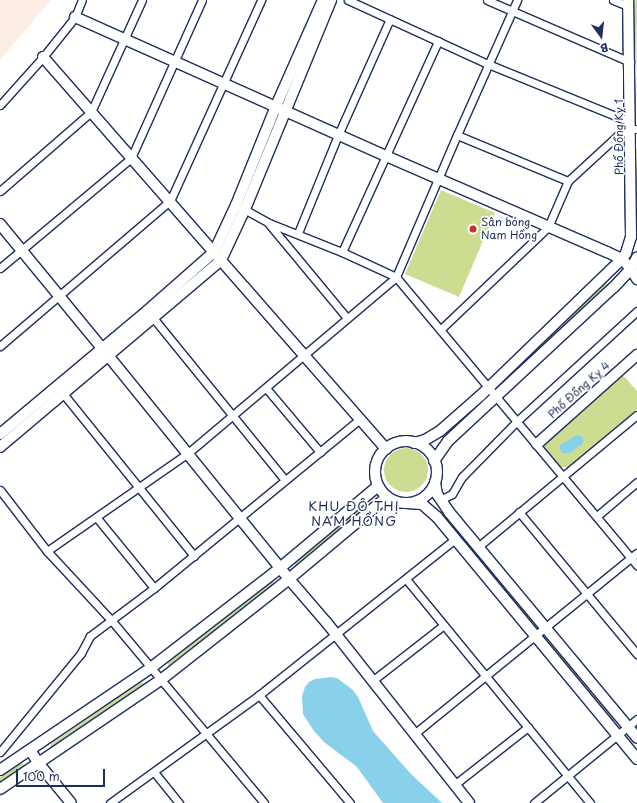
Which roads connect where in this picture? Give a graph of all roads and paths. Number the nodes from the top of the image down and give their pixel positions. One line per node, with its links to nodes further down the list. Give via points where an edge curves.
1 (82, 0): 13 (street)
2 (142, 0): 15 (street)
3 (202, 0): 18 (street)
4 (261, 0): 21 (street)
5 (323, 0): 23 (street)
6 (331, 0): 23 (street)
7 (348, 0): 14 (street)
8 (487, 0): 12 (street)
9 (517, 0): 12 (street)
10 (613, 0): 11 (street)
11 (628, 3): 19 (street, Phố Đồng Kỵ 1)
12 (512, 11): 19 (street); 20 (street)
13 (75, 17): 15 (street); 17 (street)
14 (390, 19): 16 (street); 27 (street)
15 (124, 40): 18 (street); 24 (street)
16 (438, 41): 20 (street); 28 (street)
17 (43, 57): 22 (street); 24 (street)
18 (174, 62): 21 (street); 29 (street)
19 (630, 62): 25 (street, Phố Đồng Kỵ 1)
20 (488, 64): 25 (street); 26 (street)
21 (223, 84): 23 (street); 33 (street)
22 (0, 104)
23 (281, 108): 27 (street); 34 (street)
24 (91, 112): 29 (street); 32 (street)
25 (632, 126): 31 (street, via 618,134); 44 (street, Phố Đồng Kỵ 1, via 631,236)
26 (457, 134): 30 (street); 31 (street)
27 (338, 135): 28 (street); 38 (street)
28 (386, 156): 30 (street); 41 (street)
29 (131, 158): 33 (street); 39 (street)
30 (439, 180): 37 (street); 47 (street)
31 (568, 181): 37 (street)
32 (0, 191)
33 (170, 201): 40 (street); 49 (street)
34 (241, 207): 35 (street); 40 (street); 43 (street)
35 (269, 223): 38 (street); 52 (street)
36 (0, 224): 39 (street)
37 (548, 227): 44 (street); 53 (street)
38 (298, 233): 41 (street)
39 (21, 251): 45 (street); 49 (street)
40 (214, 252): 43 (street); 51 (street)
41 (342, 252): 47 (street)
42 (637, 257): 46 (street)
43 (221, 260): 51 (street); 56 (street)
44 (622, 260): 46 (street); 59 (street)
45 (0, 268)
46 (631, 269): 48 (street); 61 (street)
47 (396, 277): 52 (street); 53 (street)
48 (637, 279)
49 (60, 296): 54 (street); 55 (street)
50 (637, 311): 65 (street)
51 (151, 315): 55 (street); 62 (street)
52 (347, 318): 56 (street)
53 (441, 329): 59 (street)
54 (0, 346)
55 (105, 351): 60 (street); 72 (street)
56 (305, 355): 58 (street); 64 (street)
57 (637, 355): 68 (street, Phố Đồng Kỵ 4)
58 (266, 388): 62 (street); 71 (street)
59 (488, 388): 61 (street); 67 (street, via 440,431)
60 (60, 390): 66 (street); 69 (street); 79 (street)
61 (496, 397): 65 (street); 73 (street, via 448,441)
62 (232, 415): 72 (street); 75 (street)
63 (637, 415): 74 (street)
64 (360, 419): 70 (street); 71 (street)
65 (517, 421): 68 (street); 82 (street, via 462,477 452,494)
66 (0, 434)
67 (414, 443): 70 (street, via 400,442); 73 (street, via 425,448)
68 (537, 444): 74 (street)
69 (0, 447)
70 (386, 449): 78 (street, via 379,457 375,468)
71 (320, 452): 75 (street)
72 (188, 453): 79 (street); 87 (street)
73 (434, 461): 76 (street)
74 (562, 476): 84 (street); 85 (street)
75 (285, 480): 87 (street)
76 (435, 482): 82 (street); 83 (street, via 422,498)
77 (637, 482): 85 (street)
78 (378, 486): 81 (street); 94 (street)
79 (140, 488): 86 (street); 92 (street)
80 (0, 490): 90 (street)
81 (388, 497): 83 (street); 95 (street)
82 (440, 500): 89 (street)
83 (406, 503): 88 (street, via 426,506)
84 (519, 512): 89 (street); 98 (street)
85 (597, 516): 91 (street)
86 (96, 518): 90 (street); 97 (street)
87 (241, 518): 92 (street); 94 (street)
88 (455, 539): 96 (street); 103 (street)
89 (478, 546): 101 (street)
90 (48, 551): 99 (street)
91 (634, 555): 93 (street); 98 (street)
92 (194, 556): 97 (street)
93 (637, 565)
94 (280, 568): 95 (street); 105 (street)
95 (289, 579): 102 (street); 107 (street)
96 (406, 579): 100 (street); 102 (street)
97 (154, 588): 99 (street)
98 (588, 594): 101 (street); 104 (street)
99 (112, 621): 105 (street); 118 (street, via 90,636 81,653)
100 (444, 625): 106 (street); 108 (street)
101 (545, 629): 103 (street); 112 (street)
102 (336, 635): 108 (street); 109 (street)
103 (536, 637): 106 (street); 115 (street)
104 (637, 654)
105 (152, 667): 107 (street); 117 (street)
106 (487, 677): 111 (street); 114 (street)
107 (162, 679): 113 (street); 120 (street)
108 (372, 681): 114 (street)
109 (259, 695): 113 (street); 130 (street)
110 (637, 719): 112 (street)
111 (528, 727): 123 (street); 124 (street)
112 (628, 727): 115 (street); 116 (street)
113 (207, 734): 122 (street); 129 (street)
114 (414, 734): 124 (street)
115 (618, 735): 119 (street); 123 (street)
116 (637, 738)
117 (30, 750): 120 (street); 121 (street)
118 (0, 752)
119 (637, 759)
120 (39, 764): 125 (street); 126 (street)
121 (0, 770)
122 (154, 772): 127 (street); 128 (street)
123 (568, 776): 132 (street); 133 (street)
124 (454, 785): 131 (street)
125 (0, 789)
126 (72, 803)
127 (110, 803)
128 (179, 803)
129 (264, 803)
130 (350, 803)
131 (469, 803)
132 (534, 803)
133 (590, 803)

